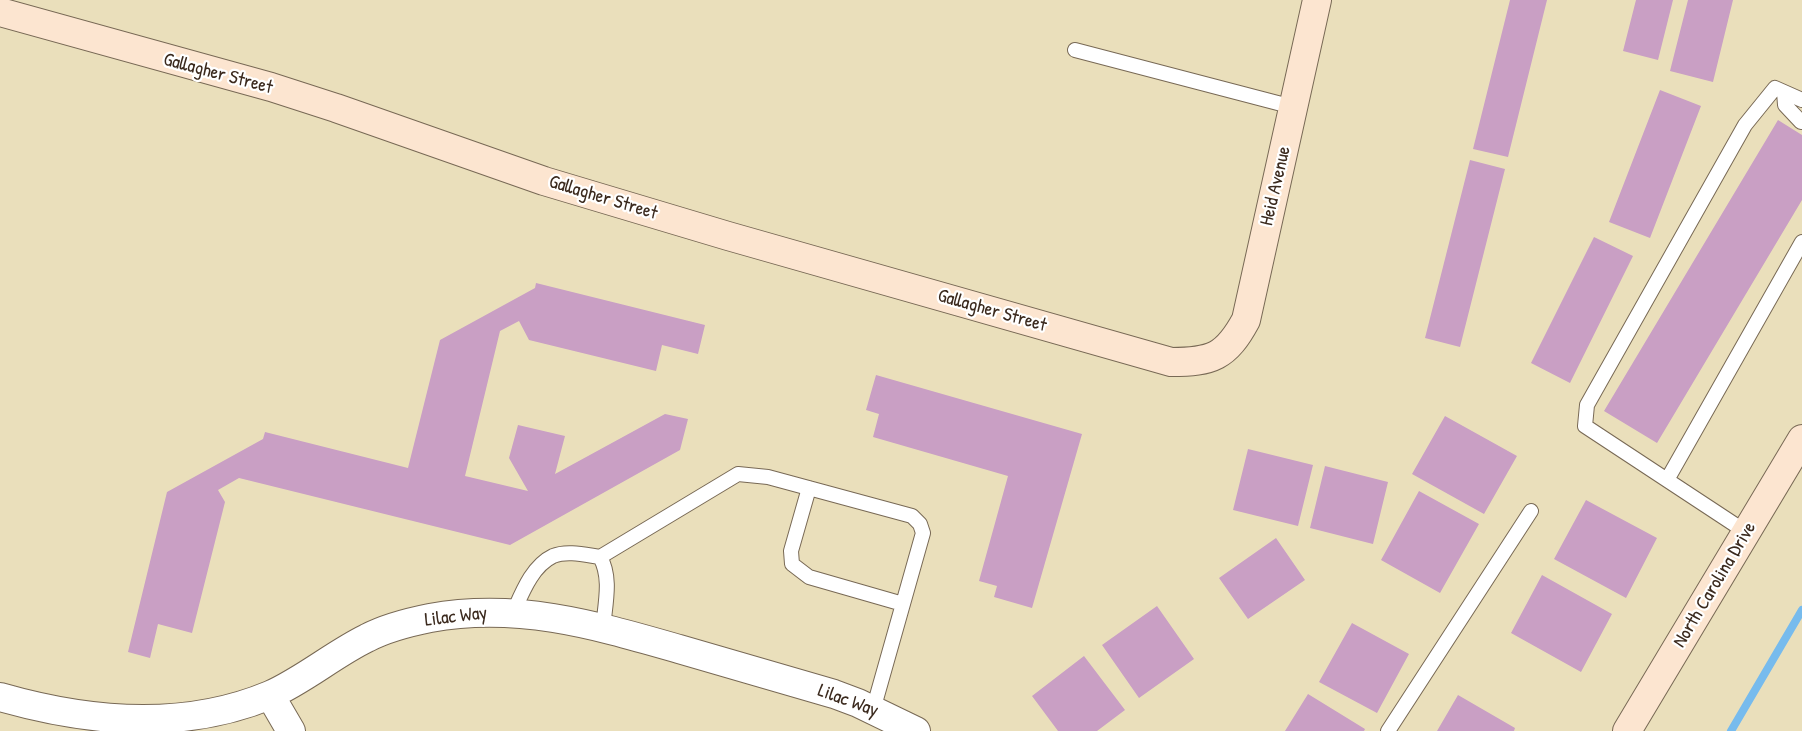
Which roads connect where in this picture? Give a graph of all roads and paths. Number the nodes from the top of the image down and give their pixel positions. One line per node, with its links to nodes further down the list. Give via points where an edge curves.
1 (1317, 0): 6 (street, Heid Avenue)
2 (0, 12): 9 (street, Gallagher Street, via 280,90 544,181 728,236 1172,362 1199,362)
3 (1075, 50): 6 (lane)
4 (1784, 92): 5 (lane); 7 (lane, via 1785,104); 11 (lane, via 1775,88 1745,125 1587,406 1585,426)
5 (1802, 100)
6 (1293, 108): 9 (street, Heid Avenue, via 1246,320 1237,337)
7 (1801, 122)
8 (1802, 242): 11 (lane)
9 (1210, 358)
10 (1802, 439): 14 (street, North Carolina Drive)
11 (1667, 480): 14 (lane)
12 (809, 488): 15 (lane, via 768,477 738,474); 16 (lane, via 791,551 792,564 809,576); 16 (lane, via 912,516 920,524 923,533)
13 (1532, 511): 24 (lane)
14 (1746, 532): 25 (street, North Carolina Drive)
15 (600, 557): 17 (lane, via 575,553 553,556 533,574); 18 (lane, via 607,583)
16 (903, 604): 21 (lane)
17 (512, 613): 18 (street, Lilac Way, via 573,620); 19 (street, Lilac Way, via 430,618 391,629 368,637)
18 (603, 628): 21 (street, Lilac Way, via 834,694)
19 (270, 695): 20 (street, Lilac Way, via 227,710 184,719 126,720); 22 (street)
20 (1, 702)
21 (873, 710): 23 (street, Lilac Way)
22 (291, 731)
23 (916, 731)
24 (1388, 731)
25 (1627, 731)

